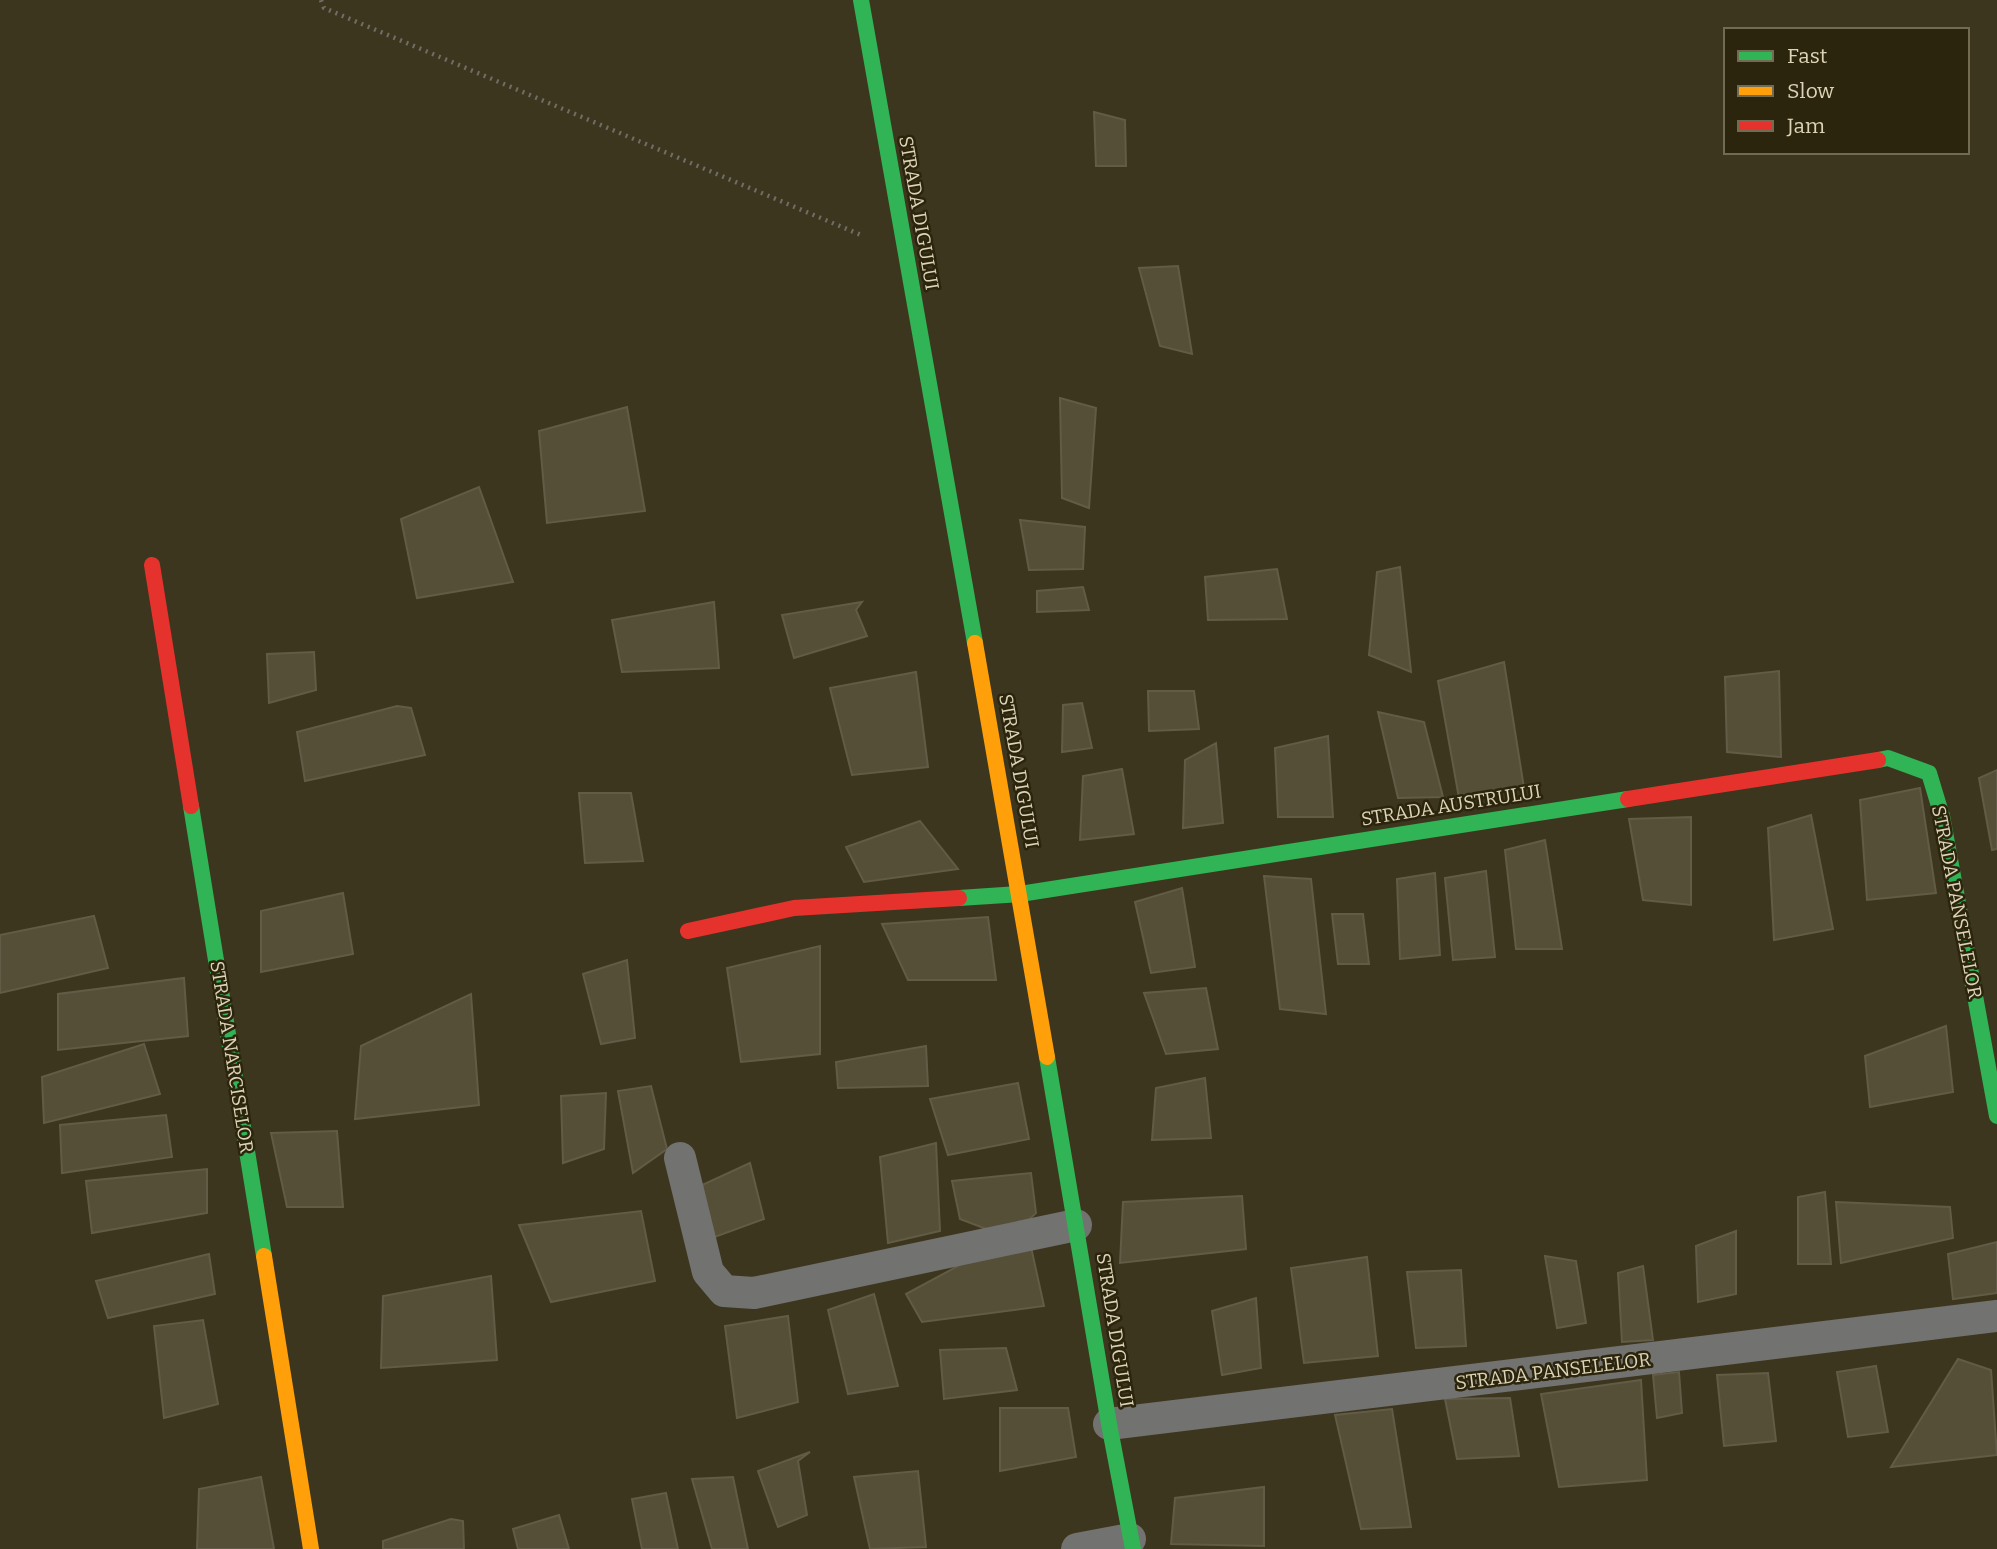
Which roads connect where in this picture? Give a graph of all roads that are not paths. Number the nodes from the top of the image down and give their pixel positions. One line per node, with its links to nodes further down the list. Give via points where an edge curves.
1 (861, 0): 4 (street, STRADA DIGULUI)
2 (152, 565): 12 (street, STRADA NARCISELOR)
3 (1888, 758): 4 (street, STRADA AUSTRULUI); 6 (street, STRADA PANSELELOR, via 1929,773 1942,816)
4 (1020, 894): 5 (street, STRADA AUSTRULUI, via 794,908); 8 (street, STRADA DIGULUI)
5 (688, 931)
6 (1997, 1116)
7 (680, 1158): 8 (street, via 708,1272 724,1291 754,1293)
8 (1076, 1225): 10 (street, STRADA DIGULUI)
9 (1997, 1316): 10 (street, STRADA PANSELELOR)
10 (1109, 1424): 11 (street, STRADA DIGULUI)
11 (1132, 1544): 13 (street)
12 (312, 1549)
13 (1077, 1549)

